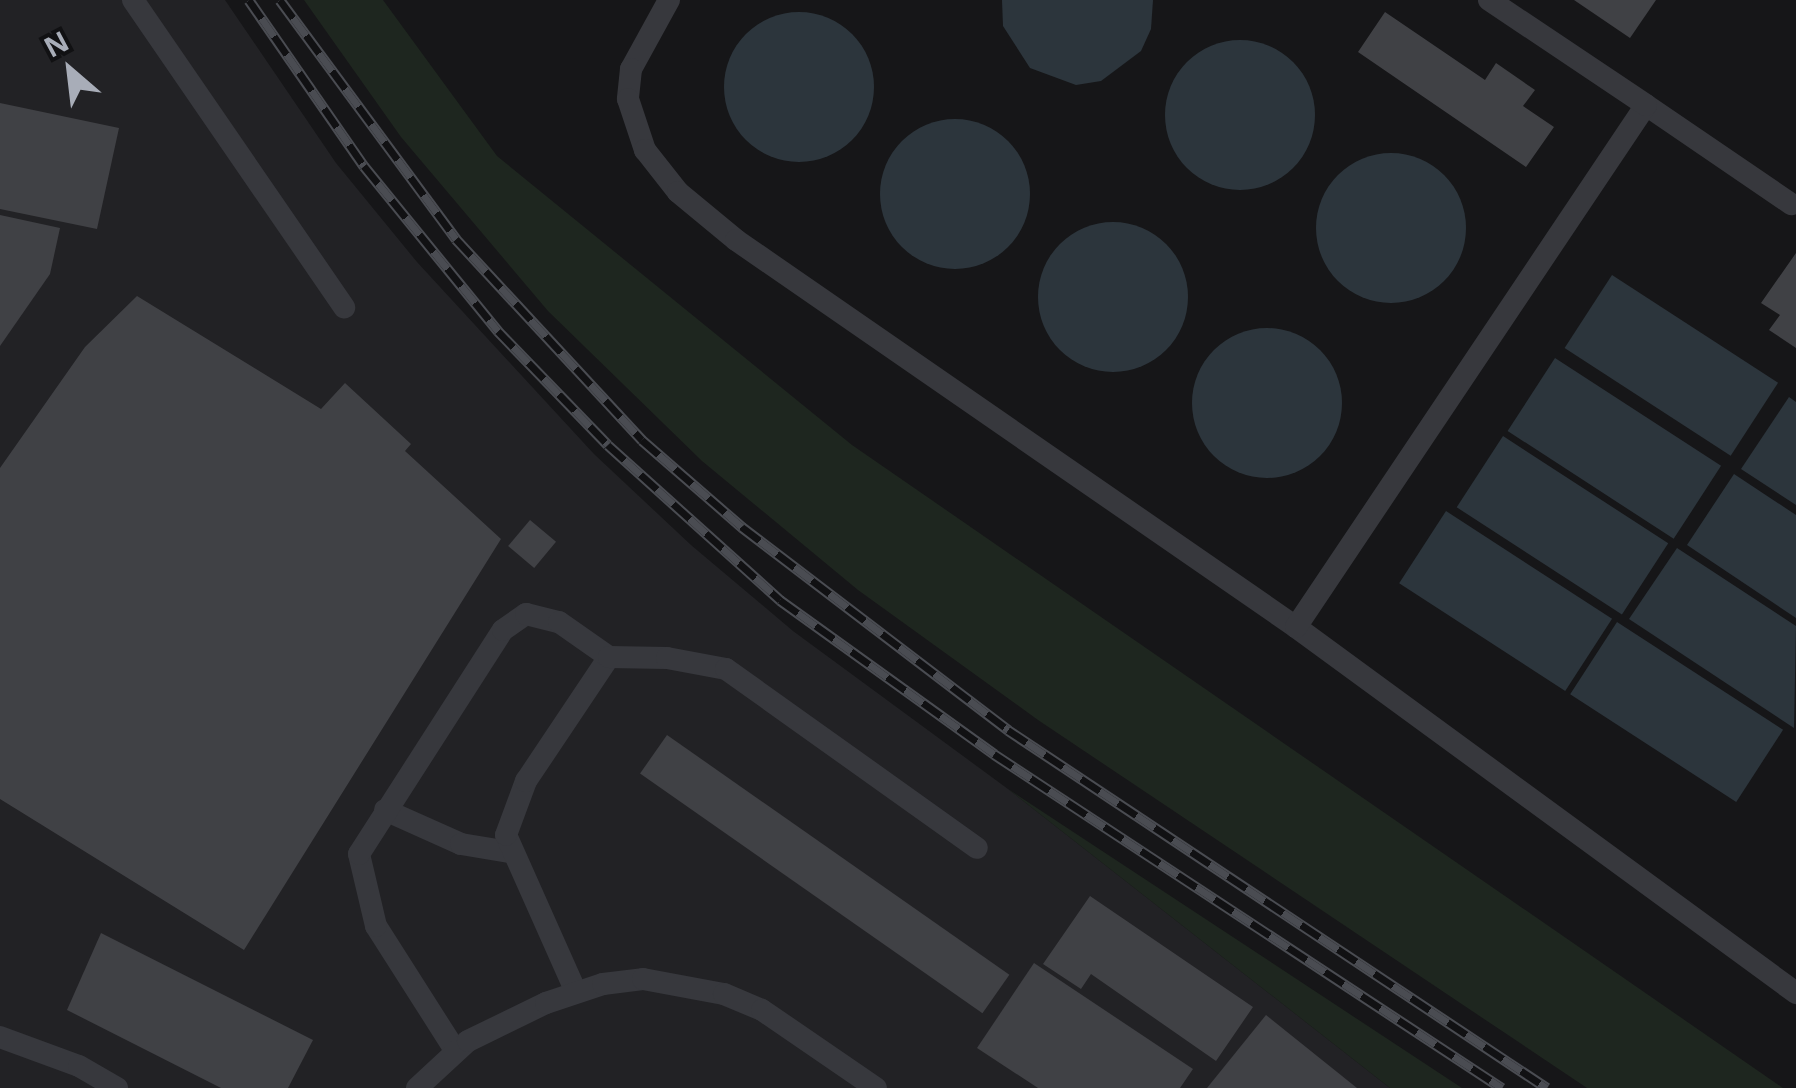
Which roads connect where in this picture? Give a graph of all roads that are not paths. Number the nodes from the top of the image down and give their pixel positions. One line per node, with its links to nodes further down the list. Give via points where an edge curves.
1 (133, 0): 6 (lane)
2 (1489, 0): 4 (lane)
3 (656, 6): 7 (lane, via 631,69 628,99 645,150 678,192 736,240)
4 (1646, 105): 5 (lane); 7 (lane)
5 (1790, 204)
6 (344, 307)
7 (1296, 627): 12 (lane)
8 (609, 657): 9 (lane, via 558,622 536,614 516,620); 10 (lane, via 667,658 726,670); 11 (lane, via 526,781 510,820)
9 (385, 810): 11 (lane, via 461,844); 15 (lane, via 359,854 363,891 404,976)
10 (977, 848)
11 (510, 852): 13 (lane)
12 (1794, 986)
13 (576, 992): 15 (lane); 18 (lane, via 643,979 724,994 803,1032)
14 (0, 1036): 16 (lane)
15 (455, 1050): 17 (lane)
16 (119, 1087)
17 (417, 1088)
18 (876, 1088)

